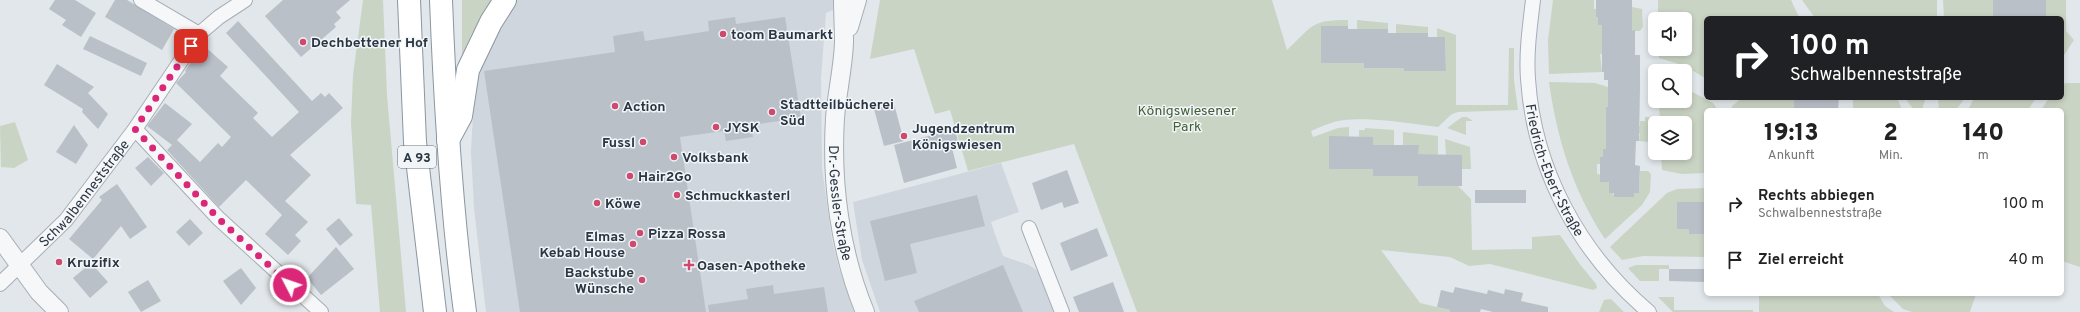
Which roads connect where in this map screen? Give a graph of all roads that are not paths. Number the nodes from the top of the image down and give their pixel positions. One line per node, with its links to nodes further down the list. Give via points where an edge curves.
1 (141, 0): 9 (street)
2 (245, 0): 9 (street, Schwalbenneststraße)
3 (409, 0): 19 (highway, A 93, via 415,142)
4 (442, 0): 12 (highway, A 93)
5 (505, 0): 12 (highway, via 491,22 468,70 462,116)
6 (843, 0): 10 (street, Dr.-Gessler-Straße)
7 (857, 0): 10 (street, Dr.-Gessler-Straße)
8 (1533, 0): 23 (street, Friedrich-Ebert-Straße, via 1528,40 1528,79 1532,116 1553,184 1575,229 1617,283)
9 (199, 34): 11 (street, Schwalbenneststraße)
10 (844, 43): 21 (street, Dr.-Gessler-Straße, via 836,118 835,175 846,253)
11 (135, 129): 15 (street, Schwalbenneststraße, via 66,220); 18 (street, via 218,218)
12 (447, 141): 20 (highway, A 93, via 454,232)
13 (1029, 228): 22 (street)
14 (0, 238): 15 (street)
15 (20, 264): 16 (street, Schwalbenneststraße); 17 (street, via 39,292)
16 (0, 284)
17 (59, 312)
18 (321, 312)
19 (435, 312)
20 (465, 312)
21 (865, 312)
22 (1062, 312)
23 (1649, 312)

